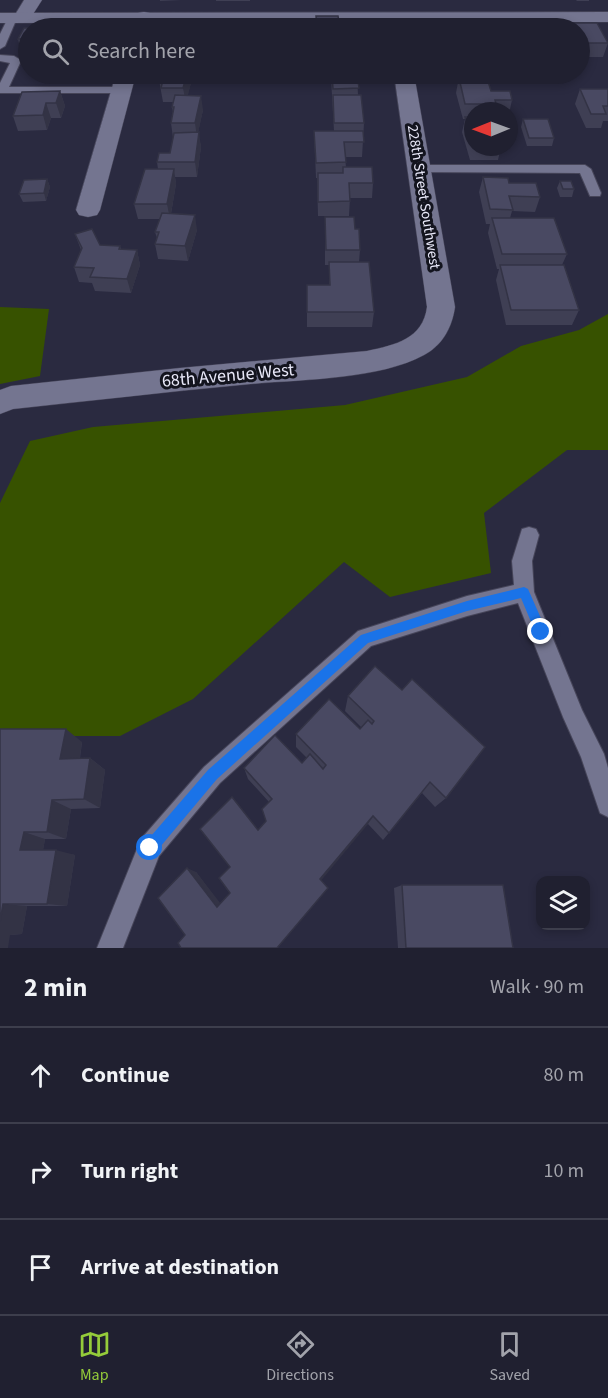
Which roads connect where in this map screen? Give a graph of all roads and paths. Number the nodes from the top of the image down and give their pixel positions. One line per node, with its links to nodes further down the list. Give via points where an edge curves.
1 (33, 0): 4 (street)
2 (394, 15): 3 (street); 5 (street)
3 (608, 17)
4 (11, 18): 6 (lane)
5 (300, 18)
6 (0, 45)
7 (0, 58): 11 (lane, via 14,59 15,63)
8 (93, 84): 11 (lane)
9 (123, 84): 14 (street)
10 (406, 84): 12 (street, 228th Street Southwest)
11 (1, 90)
12 (419, 169): 13 (lane, via 585,169); 15 (street, 228th Street Southwest)
13 (595, 193)
14 (88, 210)
15 (442, 320): 16 (street, 68th Avenue West, via 425,341 395,357)
16 (0, 402)
17 (529, 536): 18 (lane, via 522,561)
18 (524, 592): 19 (lane, via 592,754); 20 (lane, via 365,638 212,775 150,848)
19 (608, 806)
20 (110, 948)

